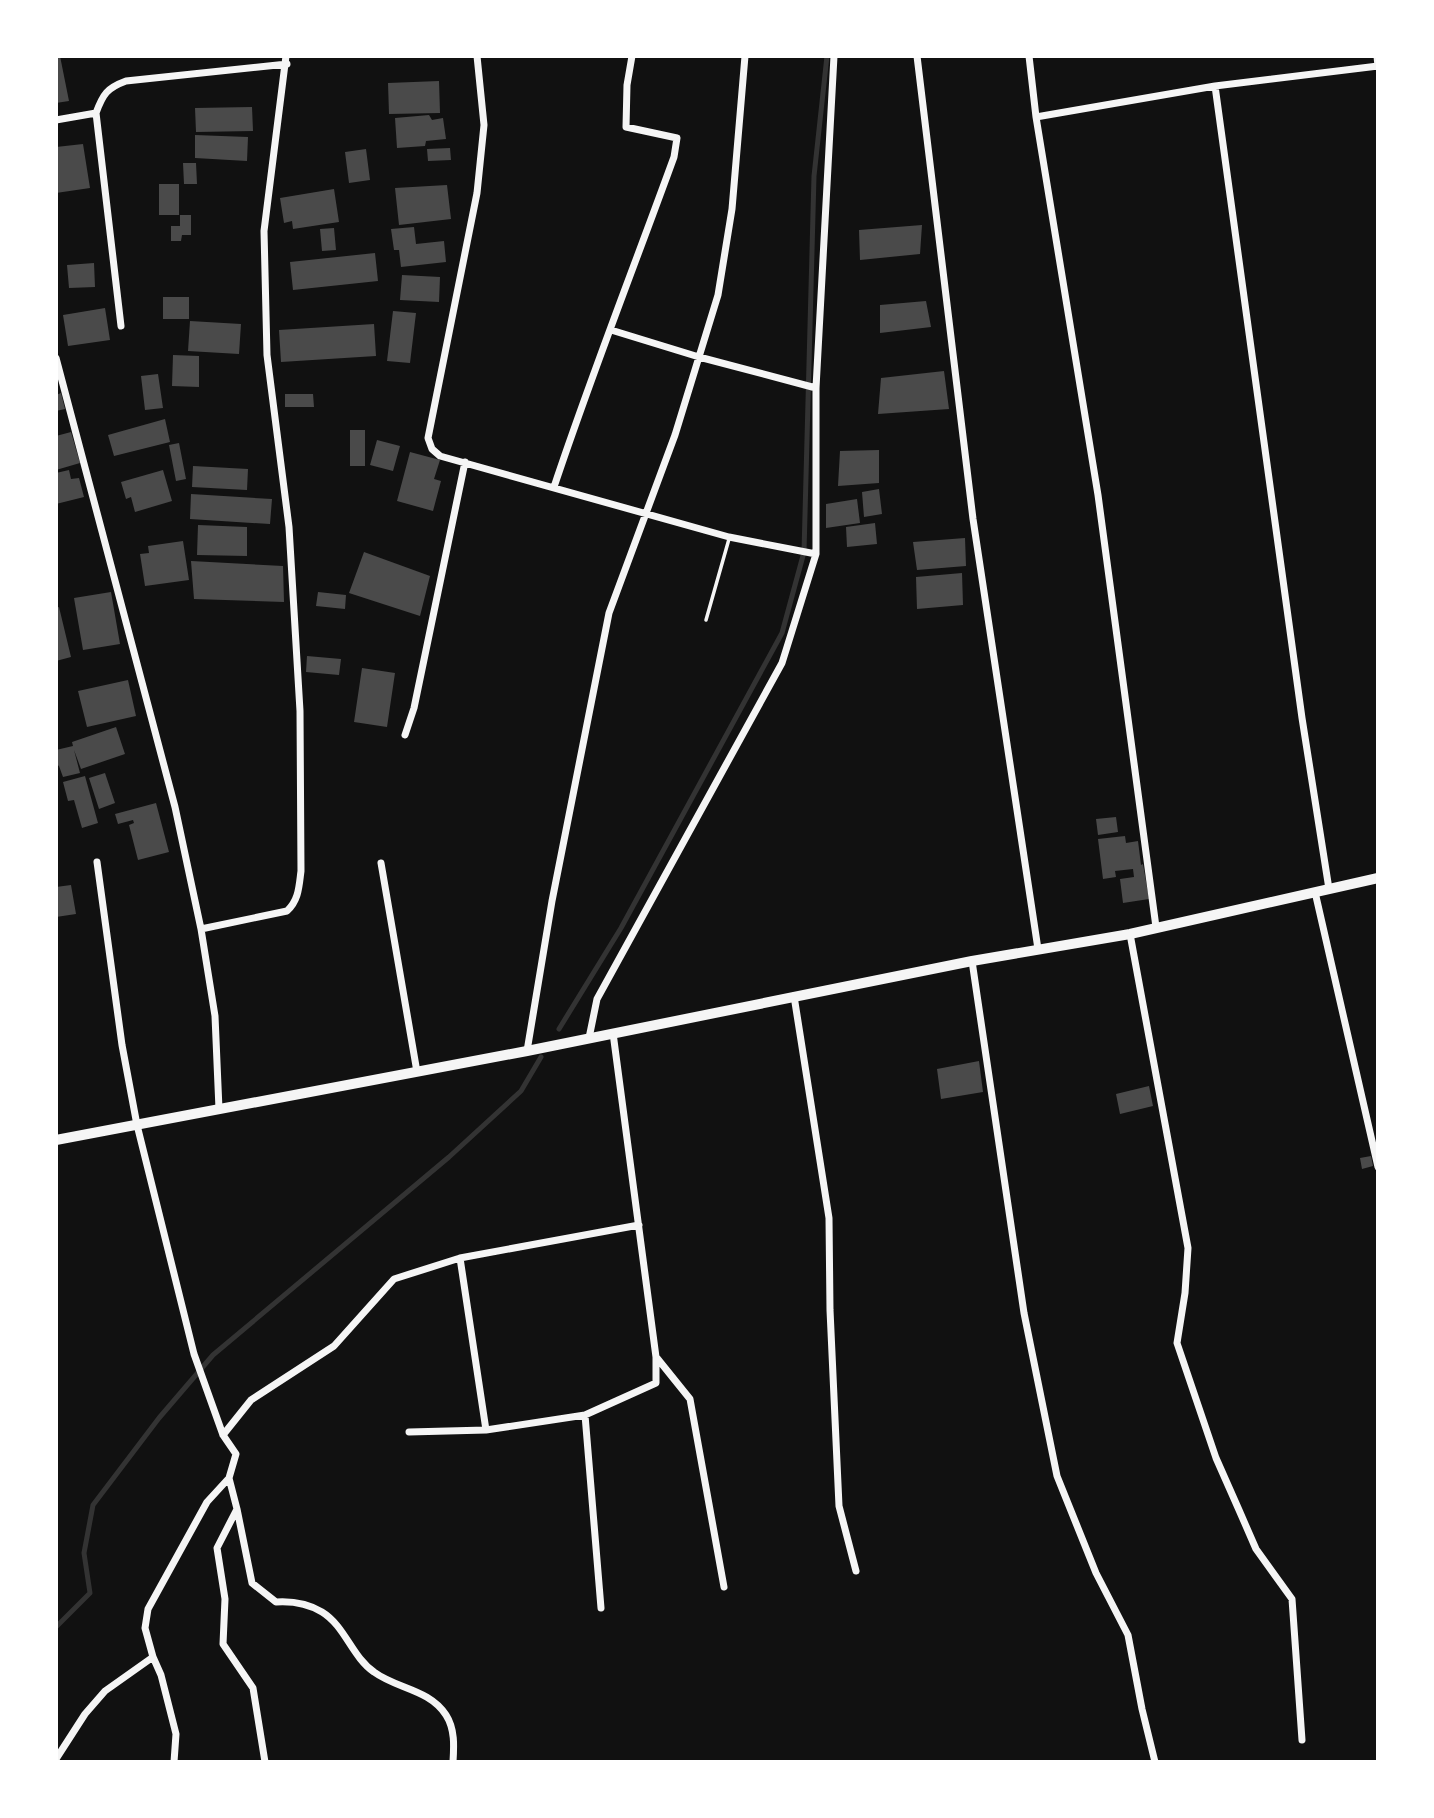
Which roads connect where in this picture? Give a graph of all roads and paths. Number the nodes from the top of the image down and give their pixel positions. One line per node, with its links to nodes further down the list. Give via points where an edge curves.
1 (477, 56): 19 (street, via 484,125 477,193 428,438 440,456)
2 (632, 56): 15 (street, via 626,127 677,138)
3 (745, 56): 16 (street, via 732,209 718,295)
4 (834, 56): 18 (street)
5 (917, 56): 34 (street, via 973,519)
6 (1029, 56): 12 (street)
7 (1377, 56): 9 (street)
8 (286, 60): 11 (street, via 126,81 103,93); 32 (street, via 264,231 267,355 289,527 299,698 301,871 294,904 286,911)
9 (1378, 66): 10 (street)
10 (1215, 86): 12 (street); 29 (street, via 1301,718)
11 (96, 113): 13 (street); 14 (street)
12 (1036, 117): 31 (street, via 1098,495)
13 (56, 120)
14 (121, 326)
15 (611, 330): 16 (street); 20 (street)
16 (699, 357): 18 (street); 21 (street)
17 (56, 358): 32 (street, via 175,807)
18 (816, 388): 23 (street)
19 (465, 462): 20 (street); 25 (street)
20 (554, 486): 21 (street)
21 (645, 512): 22 (street); 39 (street, via 608,613)
22 (729, 537): 23 (street); 24 (lane)
23 (816, 554): 38 (street, via 782,663 597,999)
24 (706, 620)
25 (405, 735)
26 (97, 862): 42 (street)
27 (381, 863): 40 (street)
28 (1378, 878): 29 (main road)
29 (1329, 889): 30 (main road)
30 (1315, 892): 31 (main road); 44 (street)
31 (1156, 927): 33 (main road)
32 (201, 929): 41 (street, via 215,1016)
33 (1130, 934): 34 (main road); 58 (street, via 1188,1248 1177,1343 1216,1458 1256,1549 1292,1599)
34 (1038, 949): 35 (main road)
35 (972, 961): 36 (main road); 63 (street, via 1024,1313 1057,1476 1096,1573 1128,1635)
36 (794, 996): 37 (main road); 54 (street, via 829,1218 839,1506)
37 (612, 1033): 38 (main road); 45 (street)
38 (589, 1038): 39 (main road)
39 (527, 1051): 40 (main road)
40 (417, 1072): 41 (main road)
41 (219, 1109): 42 (main road)
42 (137, 1125): 43 (main road); 51 (street, via 194,1353)
43 (56, 1140)
44 (1378, 1167)
45 (639, 1225): 46 (street); 47 (street)
46 (460, 1258): 49 (street); 51 (street, via 394,1279 334,1346 251,1401)
47 (656, 1357): 48 (street, via 656,1383); 55 (street, via 690,1399)
48 (585, 1415): 49 (street); 56 (street)
49 (486, 1430): 50 (street)
50 (409, 1432)
51 (223, 1434): 52 (street, via 236,1454)
52 (229, 1478): 53 (street); 57 (street, via 207,1502 148,1609 145,1628)
53 (237, 1509): 61 (street, via 216,1548 225,1599 223,1644 253,1688); 62 (street, via 252,1583 276,1602 295,1601 320,1610 370,1670 433,1700 447,1716 454,1736)
54 (856, 1571)
55 (724, 1587)
56 (601, 1608)
57 (153, 1657): 59 (street, via 105,1691); 60 (street, via 176,1734)
58 (1302, 1740)
59 (56, 1759)
60 (174, 1762)
61 (265, 1762)
62 (453, 1762)
63 (1155, 1762)

